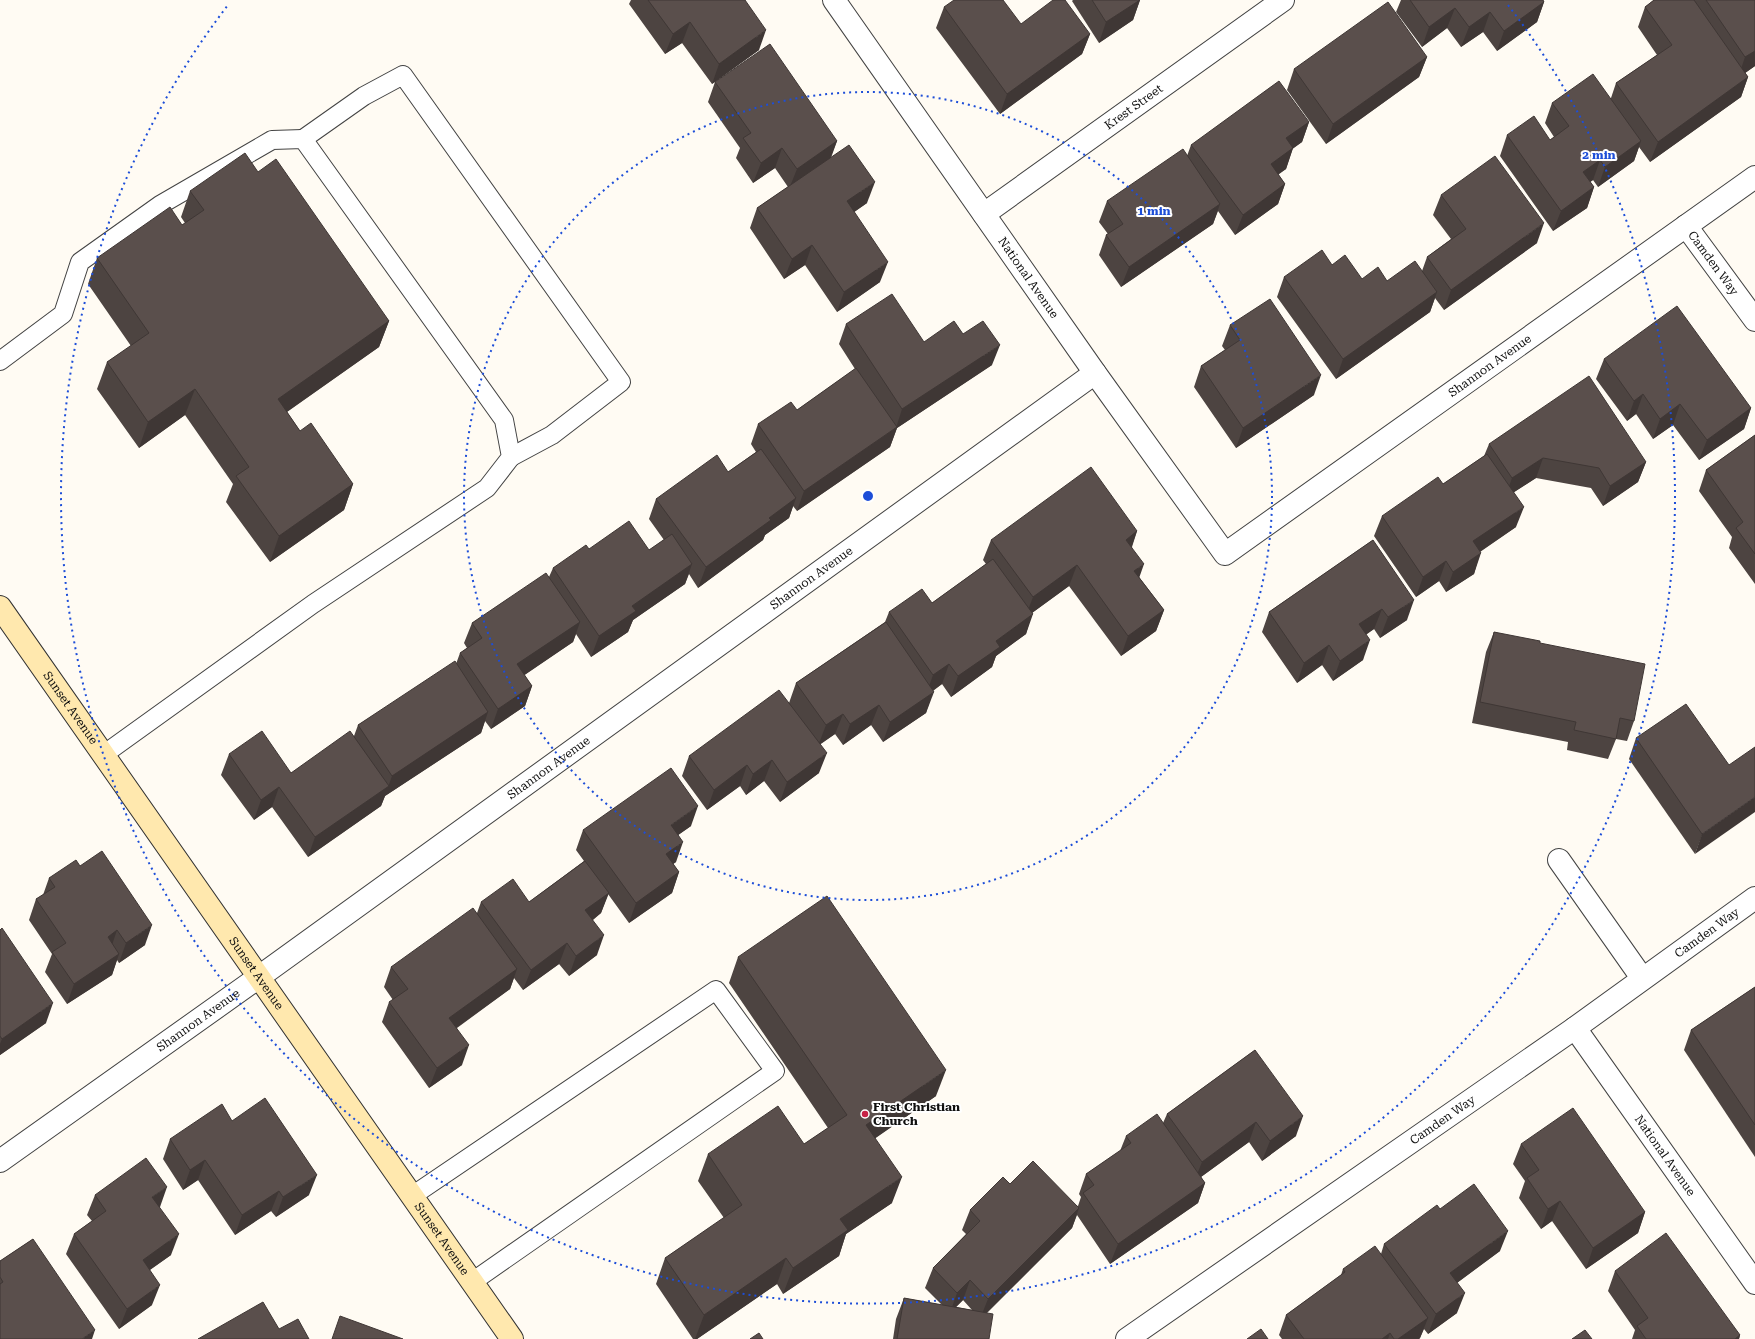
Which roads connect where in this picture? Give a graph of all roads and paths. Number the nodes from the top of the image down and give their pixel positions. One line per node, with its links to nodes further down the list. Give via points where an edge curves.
1 (834, 0): 5 (street, National Avenue)
2 (1283, 0): 5 (street, Krest Street)
3 (303, 139): 8 (lane, via 272,140 160,205 80,262 63,314); 10 (lane, via 504,420); 10 (lane, via 364,96 403,75 621,382 552,435)
4 (1755, 177): 6 (street, Shannon Avenue)
5 (984, 214): 9 (street, National Avenue)
6 (1686, 226): 7 (street, Camden Way); 11 (street, Shannon Avenue)
7 (1755, 320)
8 (0, 361)
9 (1095, 373): 11 (street, National Avenue); 16 (street, Shannon Avenue)
10 (512, 457): 13 (lane, via 487,488 313,604)
11 (1225, 554)
12 (0, 607): 13 (main road, Sunset Avenue)
13 (103, 755): 16 (main road, Sunset Avenue)
14 (1559, 860): 17 (street)
15 (1755, 898): 17 (street, Camden Way)
16 (259, 977): 19 (street, Shannon Avenue); 20 (main road, Sunset Avenue)
17 (1642, 978): 18 (street, Camden Way)
18 (1575, 1028): 22 (street, National Avenue); 24 (street, Camden Way)
19 (0, 1161)
20 (412, 1196): 21 (main road, Sunset Avenue); 21 (lane, via 716,990 775,1071)
21 (472, 1282): 23 (main road, Sunset Avenue)
22 (1755, 1283)
23 (512, 1339)
24 (1127, 1339)

